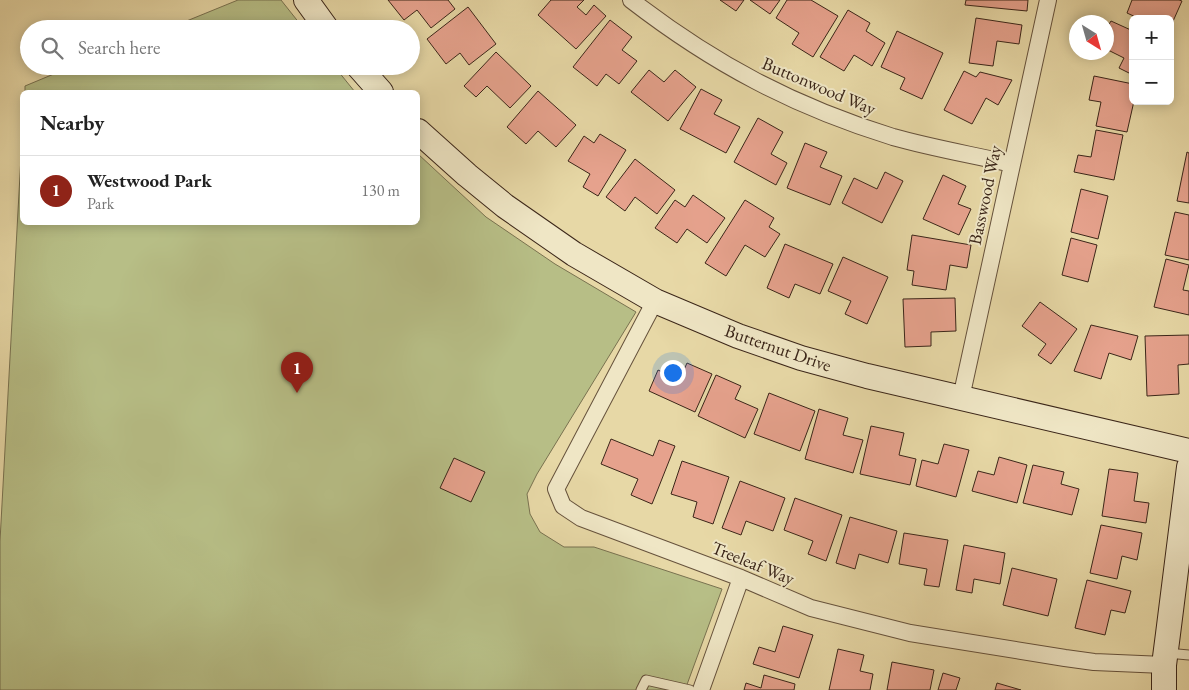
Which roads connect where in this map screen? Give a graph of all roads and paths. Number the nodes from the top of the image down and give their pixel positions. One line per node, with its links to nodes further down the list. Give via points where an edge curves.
1 (306, 0): 4 (street)
2 (631, 0): 8 (street, Buttonwood Way, via 712,57 801,104 895,138)
3 (1048, 0): 8 (street, Basswood Way)
4 (320, 20)
5 (366, 75): 6 (street)
6 (379, 90)
7 (420, 132): 9 (street, Butternut Drive, via 506,206 574,254)
8 (1012, 164): 10 (street, Basswood Way)
9 (656, 301): 10 (street, Butternut Drive, via 738,336 801,358); 13 (street, Treeleaf Way, via 556,489 563,506 581,518)
10 (961, 398): 11 (street, Butternut Drive)
11 (1189, 452)
12 (1189, 467): 14 (street)
13 (741, 578): 14 (street, Treeleaf Way, via 811,608 910,633 1094,662); 17 (street)
14 (1173, 658): 18 (street)
15 (641, 690): 16 (lane, via 646,680)
16 (690, 690)
17 (700, 690)
18 (1164, 690)

